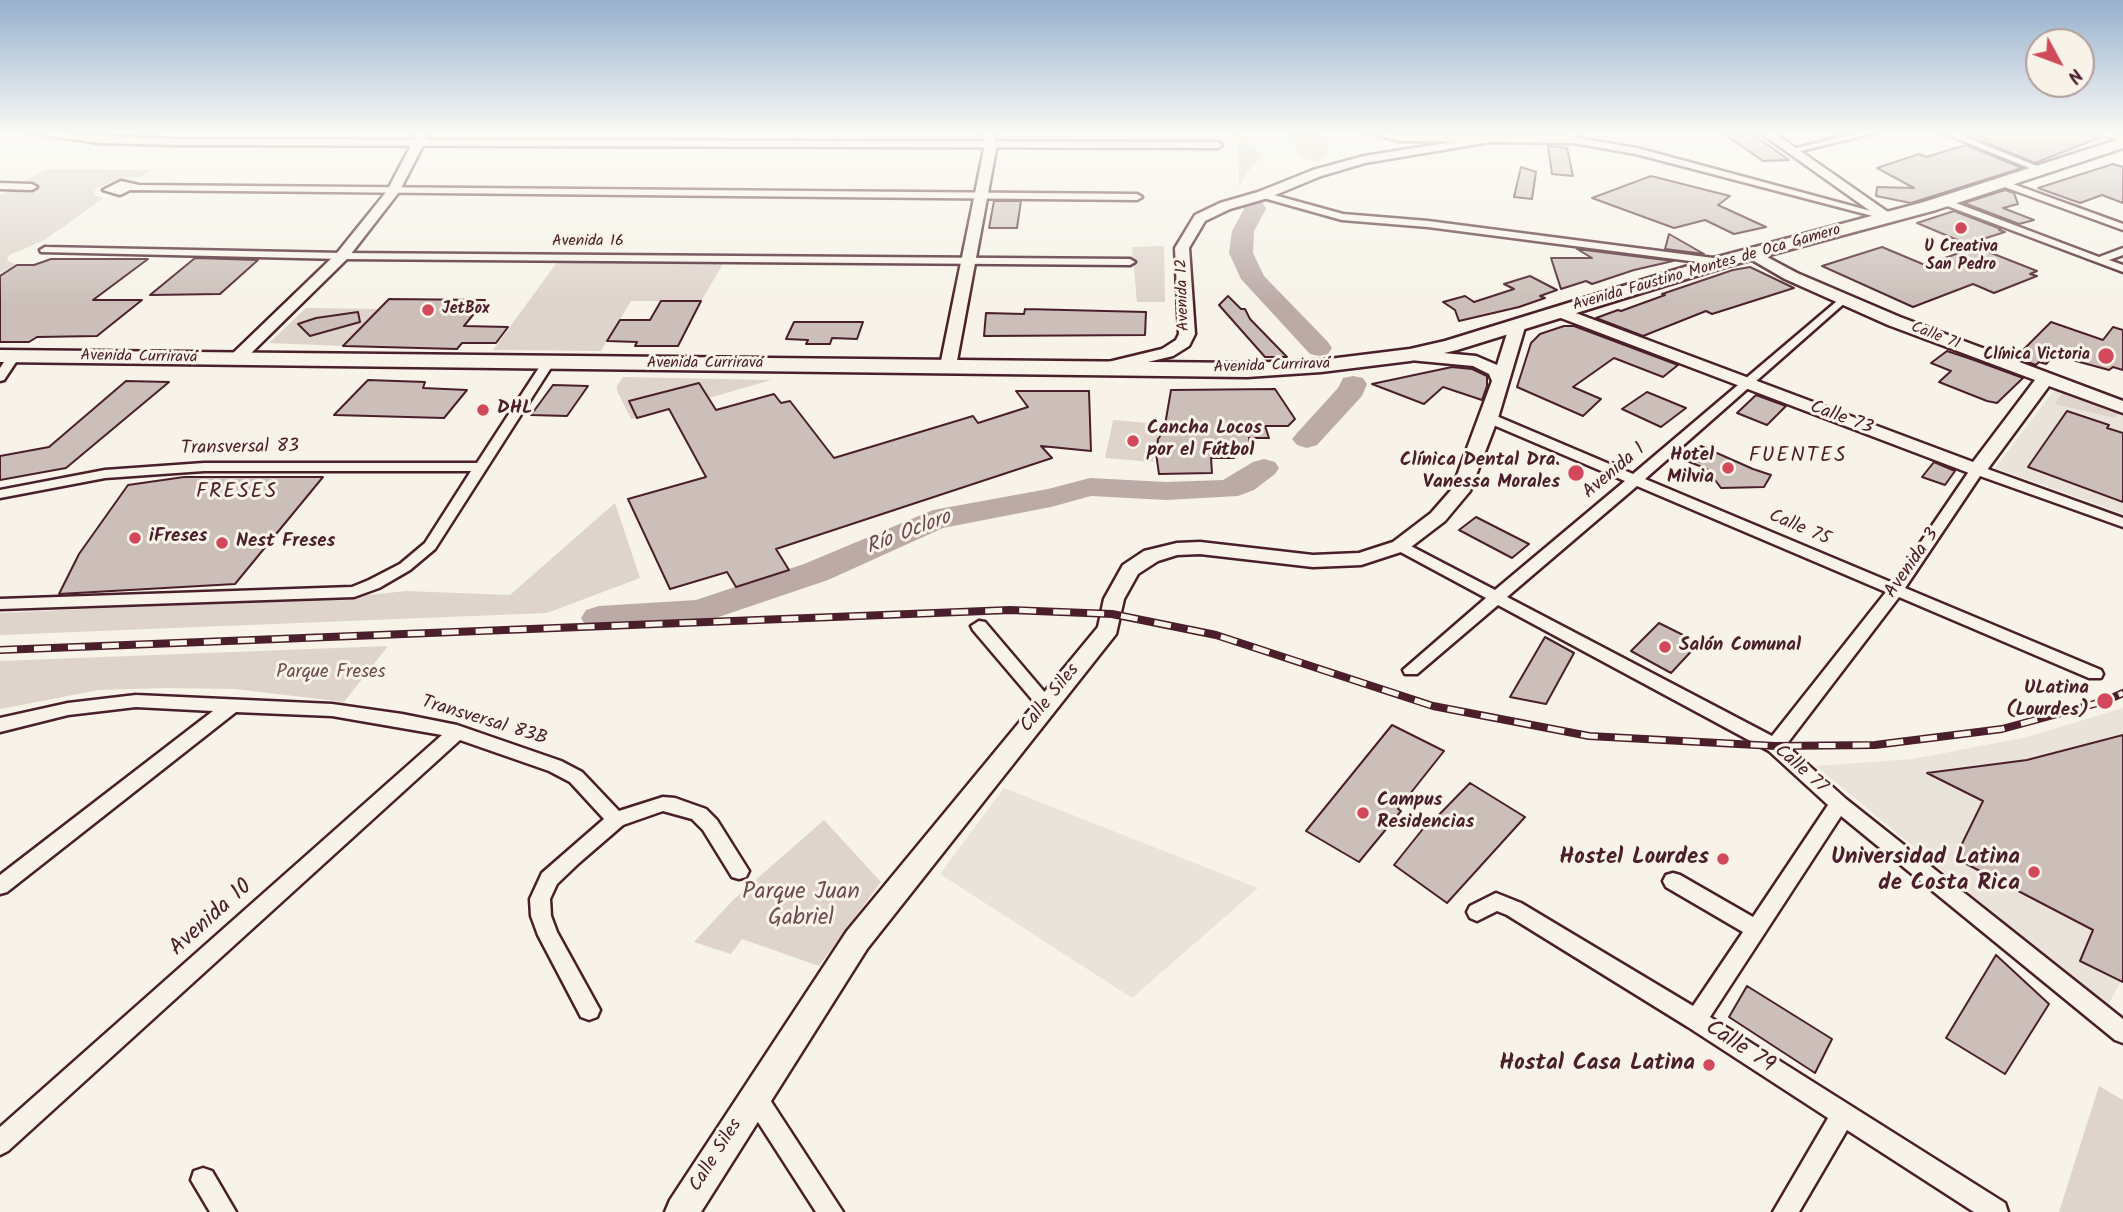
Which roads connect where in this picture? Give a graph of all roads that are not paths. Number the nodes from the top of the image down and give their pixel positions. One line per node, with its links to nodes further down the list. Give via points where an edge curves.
1 (169, 189): 9 (street)
2 (395, 189): 9 (street)
3 (983, 189): 11 (street)
4 (1280, 189): 10 (street, Avenida 12)
5 (1778, 189): 14 (street)
6 (1847, 189): 14 (street)
7 (1985, 189): 13 (highway, Avenida Faustino Montes de Oca Gamero)
8 (2017, 189): 15 (street)
9 (393, 192): 11 (street); 19 (street)
10 (1263, 195): 22 (street, via 1342,217 1427,223); 34 (street, Avenida 12, via 1200,218 1188,234 1182,248 1187,334 1183,343 1156,357)
11 (982, 196): 12 (street); 21 (street)
12 (1138, 197)
13 (1945, 202): 14 (highway, Avenida Faustino Montes de Oca Gamero); 20 (street)
14 (1888, 218): 18 (highway, Avenida Faustino Montes de Oca Gamero)
15 (2123, 227)
16 (45, 250): 19 (street, Avenida 16)
17 (2123, 251): 20 (street)
18 (1752, 254): 22 (highway, Avenida Faustino Montes de Oca Gamero); 25 (main road, Calle 71)
19 (342, 256): 21 (street, Avenida 16); 31 (street)
20 (2100, 260): 24 (street)
21 (967, 261): 23 (street, Avenida 16); 33 (street)
22 (1725, 261): 25 (main road); 27 (highway, Avenida Faustino Montes de Oca Gamero)
23 (1130, 262)
24 (2123, 269)
25 (1791, 276): 26 (main road, Calle 71)
26 (1843, 299): 37 (main road, Calle 71); 38 (street, Avenida 1)
27 (1559, 312): 28 (highway, Avenida Faustino Montes de Oca Gamero); 38 (main road, Calle 73)
28 (1517, 327): 29 (highway, Avenida Faustino Montes de Oca Gamero); 36 (street, Calle Siles)
29 (1410, 355): 34 (highway, Avenida Curriravá, via 1258,370); 36 (street, via 1476,361 1497,372)
30 (7, 356): 31 (highway, Avenida Curriravá); 35 (street)
31 (236, 359): 32 (highway, Avenida Curriravá)
32 (548, 363): 33 (highway, Avenida Curriravá); 41 (street)
33 (947, 366): 34 (highway, Avenida Curriravá)
34 (1104, 367)
35 (0, 377)
36 (1499, 379): 40 (street, Calle Siles)
37 (2046, 379): 39 (main road, Calle 71); 42 (main road, Avenida 3)
38 (1748, 384): 42 (main road, Calle 73); 43 (street, Avenida 1)
39 (2123, 407)
40 (1489, 418): 43 (street, Calle 75); 46 (street, Calle Siles, via 1461,491 1438,517)
41 (483, 467): 44 (street, Transversal 83, via 204,467 105,474); 49 (street, via 430,546 405,567 348,592)
42 (1978, 470): 45 (street, Calle 73); 47 (street, Avenida 3)
43 (1636, 479): 47 (street, Calle 75); 48 (street, Avenida 1)
44 (0, 494)
45 (2123, 523)
46 (1400, 546): 48 (street, Calle 77); 54 (street, Calle Siles, via 1361,559 1313,561 1200,548 1151,556 1130,570 1114,599 1108,629)
47 (1895, 591): 52 (street, Calle 75); 57 (street, Avenida 3)
48 (1498, 597): 51 (street, Avenida 1); 57 (street, Calle 77)
49 (0, 604)
50 (979, 626): 54 (street)
51 (1411, 670)
52 (2095, 674)
53 (233, 705): 55 (street, Transversal 83B, via 136,701 68,709); 56 (street, Transversal 83B, via 332,710); 62 (street)
54 (1046, 706): 68 (street, Calle Siles, via 857,940)
55 (0, 725)
56 (457, 732): 59 (street, Transversal 83B, via 576,777); 70 (street, Avenida 10)
57 (1775, 746): 58 (street, Calle 77)
58 (1839, 804): 64 (street); 67 (street, Calle 77)
59 (616, 820): 60 (street, via 663,804 688,808 710,825); 65 (street, via 549,879 540,899 548,935)
60 (739, 871)
61 (1673, 881): 64 (street)
62 (0, 886)
63 (1477, 912): 66 (street, Calle 79, via 1496,902 1514,909)
64 (1756, 929): 66 (street)
65 (589, 1010)
66 (1696, 1020): 69 (street, Calle 79)
67 (2121, 1027)
68 (755, 1097): 73 (street, Calle Siles); 74 (street)
69 (1843, 1115): 75 (street); 76 (street, Calle 79)
70 (0, 1143)
71 (204, 1180): 72 (street)
72 (223, 1212)
73 (682, 1212)
74 (831, 1212)
75 (1784, 1212)
76 (1996, 1212)

